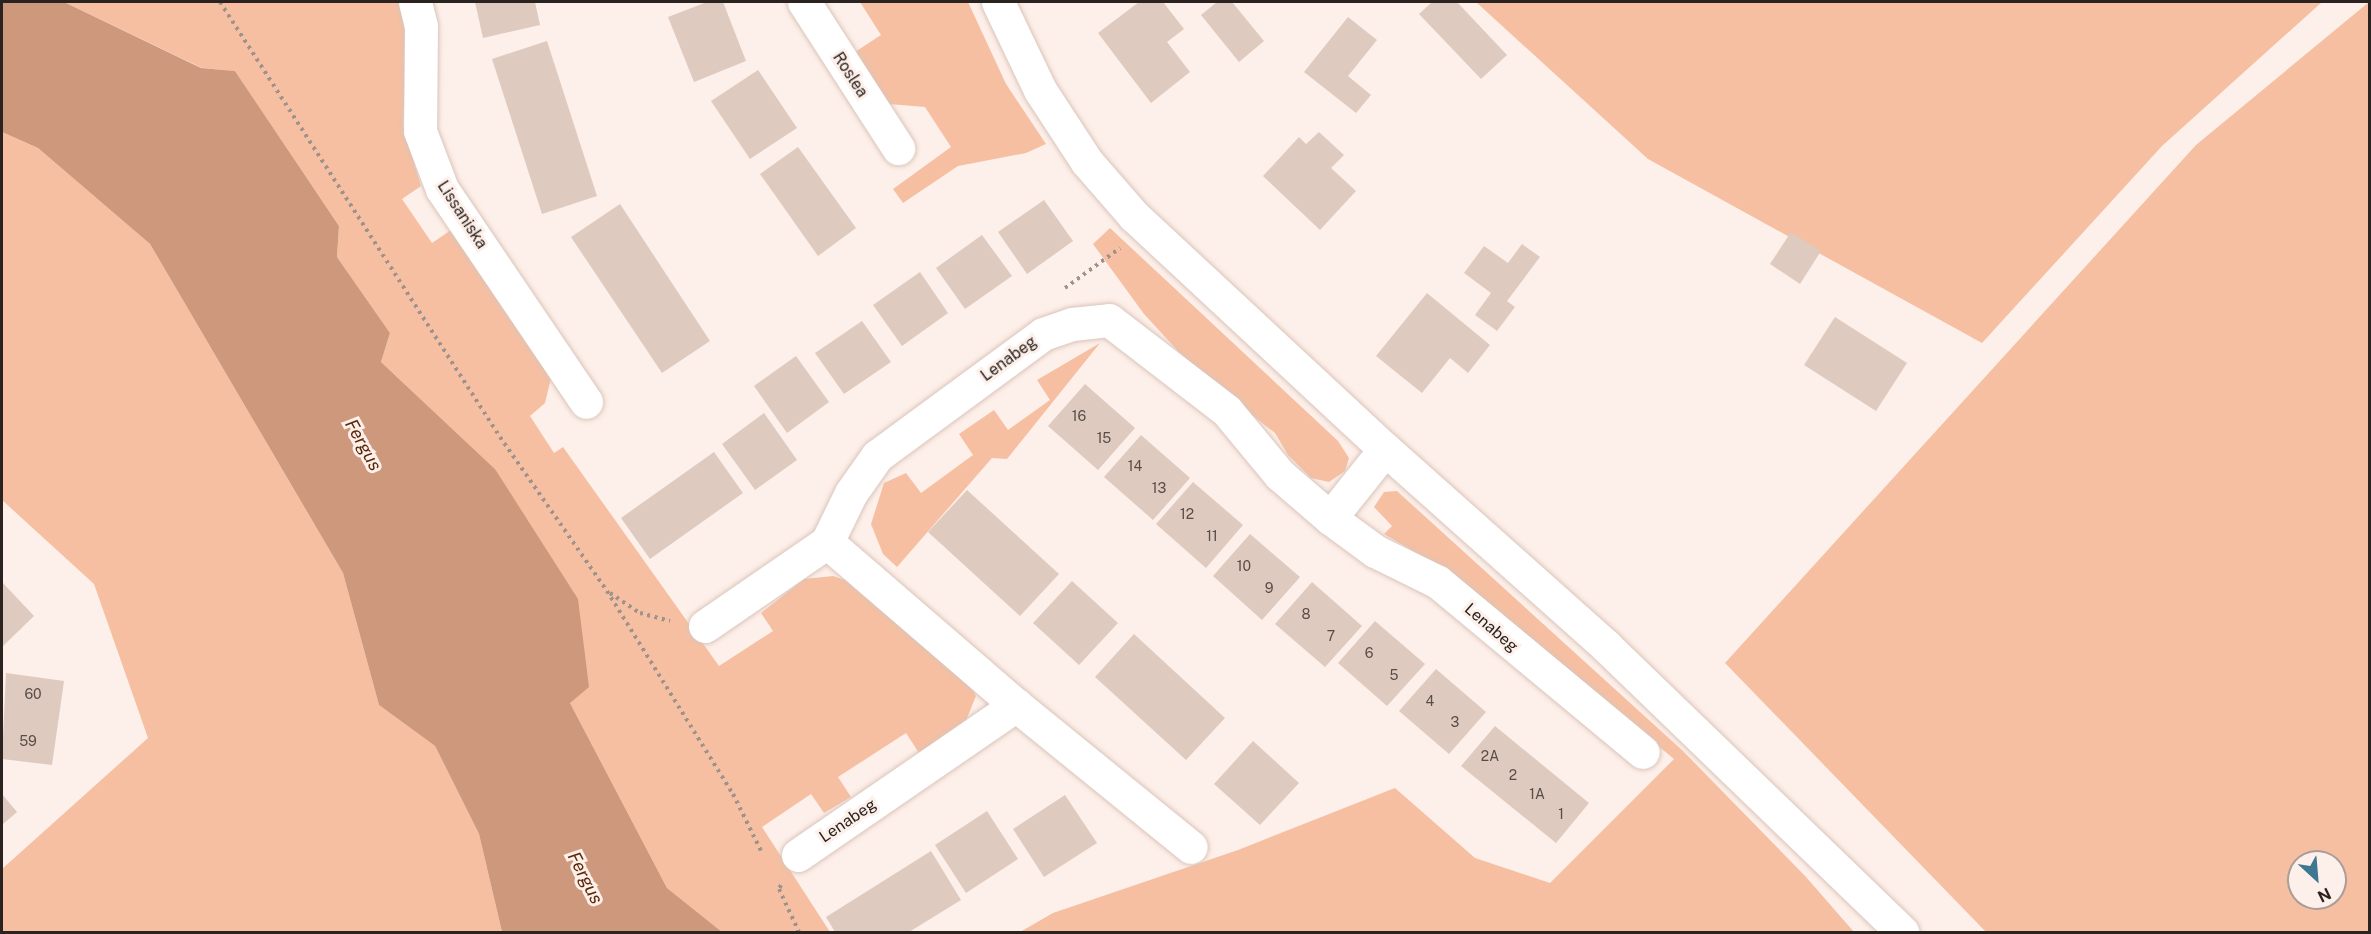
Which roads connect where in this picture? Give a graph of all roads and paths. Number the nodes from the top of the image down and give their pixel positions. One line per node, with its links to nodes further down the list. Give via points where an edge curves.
1 (220, 2): 10 (path, via 500,437)
2 (415, 2): 6 (street, Lissaniska, via 421,26 420,130 442,189)
3 (804, 2): 5 (street, Roslea)
4 (998, 2): 7 (street, via 1040,90 1087,162 1134,216)
5 (898, 148)
6 (586, 402)
7 (1385, 449): 8 (street); 17 (street, via 1606,645)
8 (1330, 518): 9 (street, Lenabeg, via 1280,475 1227,411 1109,320 1072,324 1043,334 878,456 851,493); 13 (street, Lenabeg, via 1375,551 1437,582)
9 (827, 542): 11 (street, Lenabeg); 12 (street)
10 (607, 591): 11 (path, via 639,613); 15 (path, via 733,794 770,869)
11 (705, 626)
12 (1016, 705): 14 (street); 15 (street, Lenabeg)
13 (1643, 752)
14 (1191, 847)
15 (798, 855): 16 (path, via 779,888)
16 (799, 933)
17 (1902, 933)

